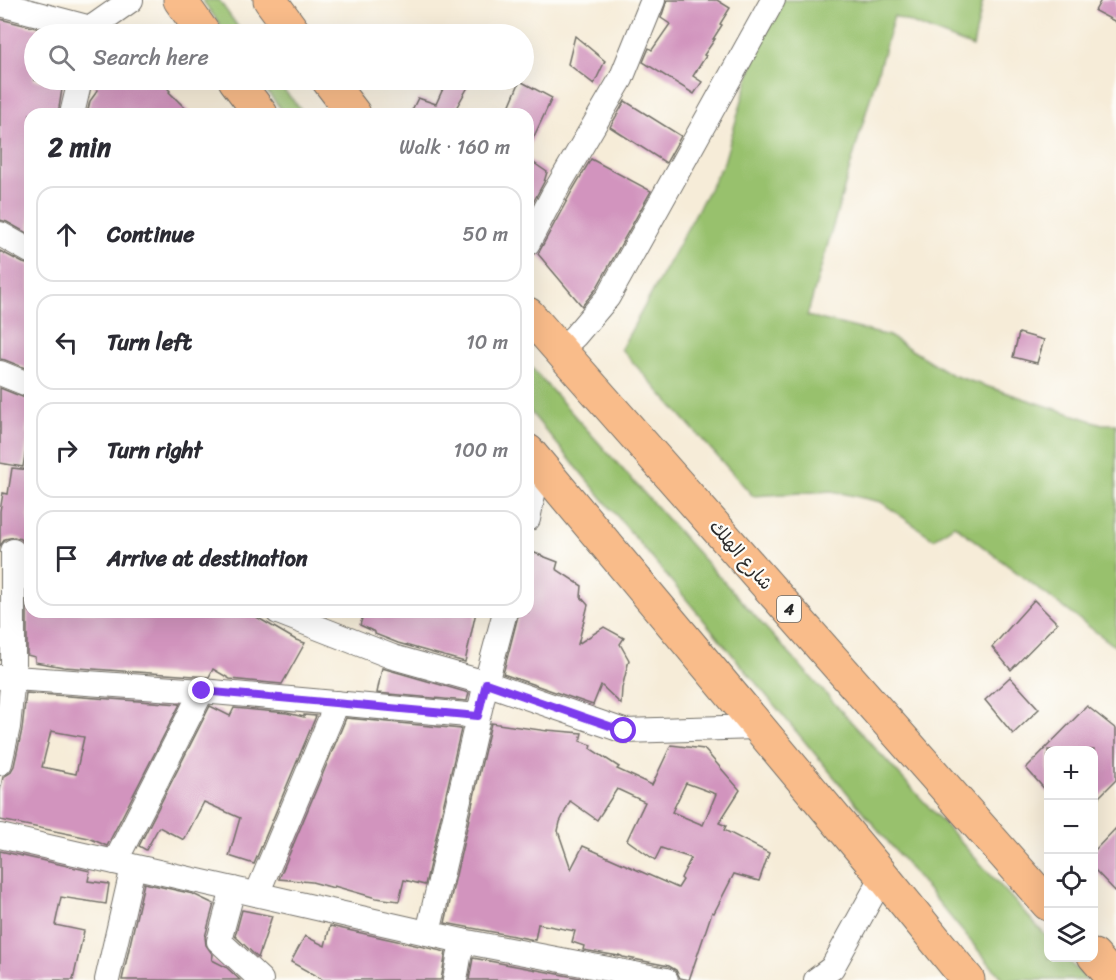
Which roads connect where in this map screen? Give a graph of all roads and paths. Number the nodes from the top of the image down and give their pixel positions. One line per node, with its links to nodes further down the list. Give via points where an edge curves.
1 (131, 0): 8 (street)
2 (180, 0): 9 (highway)
3 (270, 0): 10 (highway)
4 (653, 0): 17 (street, via 621,79)
5 (773, 0): 21 (street, via 608,297)
6 (0, 4): 7 (street)
7 (67, 24)
8 (100, 24)
9 (197, 24)
10 (288, 24)
11 (78, 90): 14 (street)
12 (243, 90): 15 (highway)
13 (336, 90): 16 (highway)
14 (73, 108)
15 (256, 108)
16 (349, 108)
17 (534, 231)
18 (0, 234): 19 (street)
19 (24, 248)
20 (534, 321): 21 (highway, شارع الهلك / 4)
21 (560, 350): 41 (highway, شارع الهلك / 4)
22 (0, 373): 23 (street)
23 (24, 383)
24 (534, 459): 34 (highway)
25 (14, 551): 29 (street)
26 (312, 618): 28 (street)
27 (503, 618): 30 (street)
28 (334, 622): 30 (street, via 393,657)
29 (6, 677): 31 (street); 35 (street, via 8,727)
30 (486, 683): 33 (street); 34 (street, via 624,731)
31 (202, 691): 32 (street); 37 (street)
32 (337, 703): 33 (street); 40 (street)
33 (478, 716): 42 (street)
34 (757, 727): 38 (highway)
35 (0, 763)
36 (0, 837): 37 (street)
37 (124, 864): 39 (street); 45 (street)
38 (883, 876): 49 (street, via 832,968); 50 (highway)
39 (233, 889): 40 (street); 46 (street, via 219,941)
40 (257, 894): 42 (street)
41 (1044, 899)
42 (428, 933): 43 (street)
43 (462, 941): 47 (street); 48 (street)
44 (1098, 961): 51 (highway)
45 (107, 980)
46 (261, 980)
47 (455, 980)
48 (666, 980)
49 (816, 980)
50 (968, 980)
51 (1115, 980)

